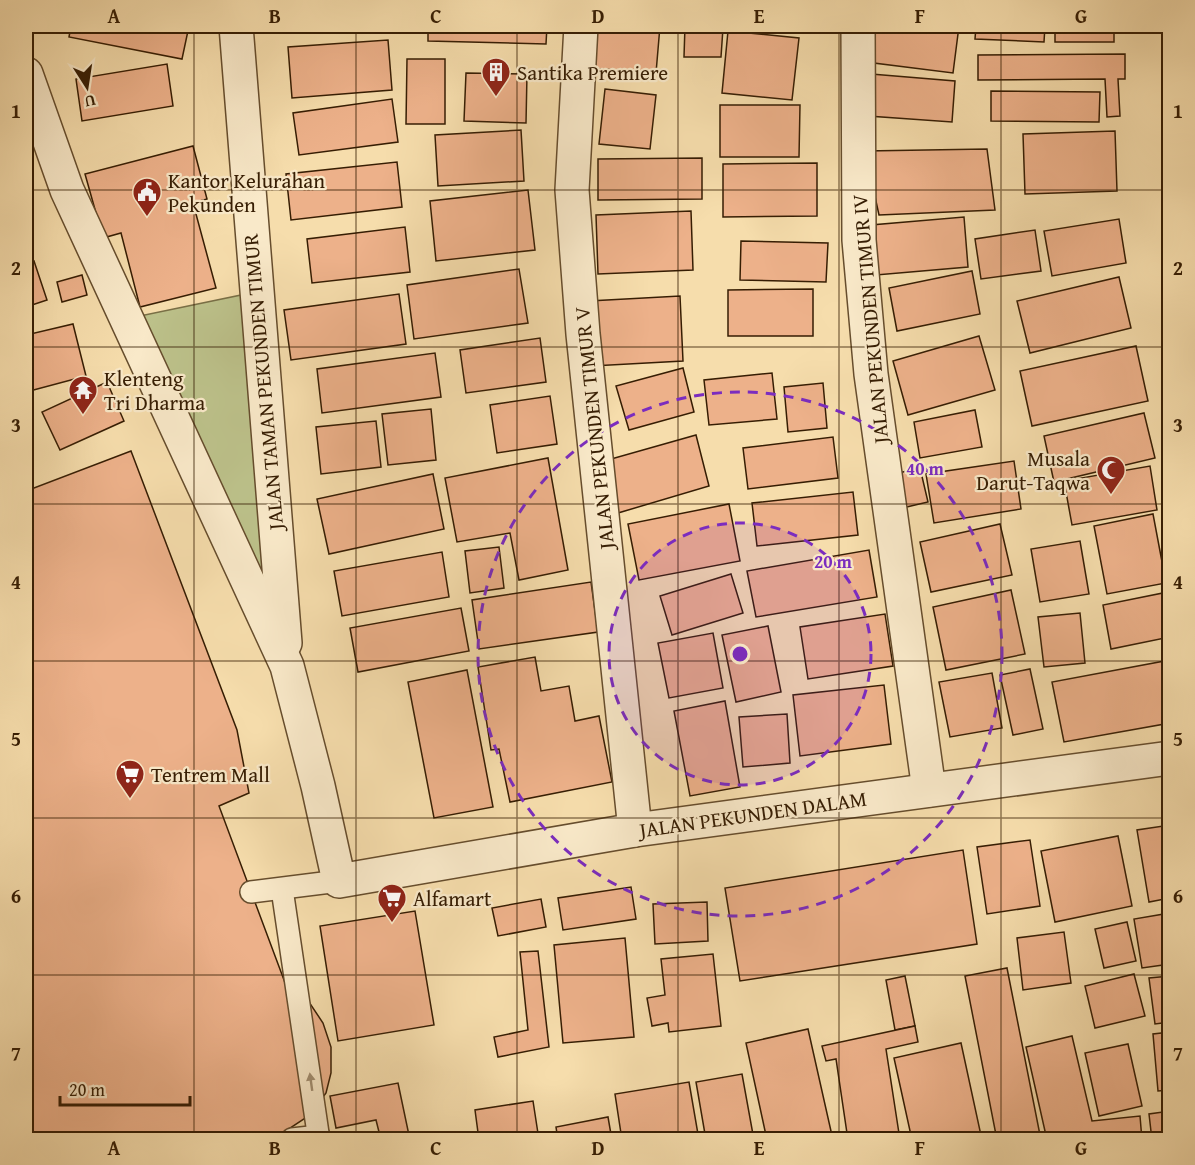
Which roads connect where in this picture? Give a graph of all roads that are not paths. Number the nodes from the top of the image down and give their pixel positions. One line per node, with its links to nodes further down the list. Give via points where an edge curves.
1 (236, 26): 5 (street, JALAN TAMAN PEKUNDEN TIMUR)
2 (580, 26): 8 (street, JALAN PEKUNDEN TIMUR V, via 572,190 583,334)
3 (858, 26): 7 (street, JALAN PEKUNDEN TIMUR IV, via 860,240 870,363)
4 (26, 74): 5 (street, JALAN TAMAN PEKUNDEN TIMUR, via 67,190)
5 (287, 666): 9 (street, JALAN TAMAN PEKUNDEN TIMUR)
6 (1170, 758): 7 (street, JALAN PEKUNDEN DALAM)
7 (929, 790): 8 (street, JALAN PEKUNDEN DALAM)
8 (635, 830): 9 (street, JALAN PEKUNDEN DALAM)
9 (339, 881): 10 (lane)
10 (282, 888): 11 (lane); 12 (lane, one-way to 10)
11 (251, 892)
12 (319, 1138): 13 (lane)
13 (292, 1139)

